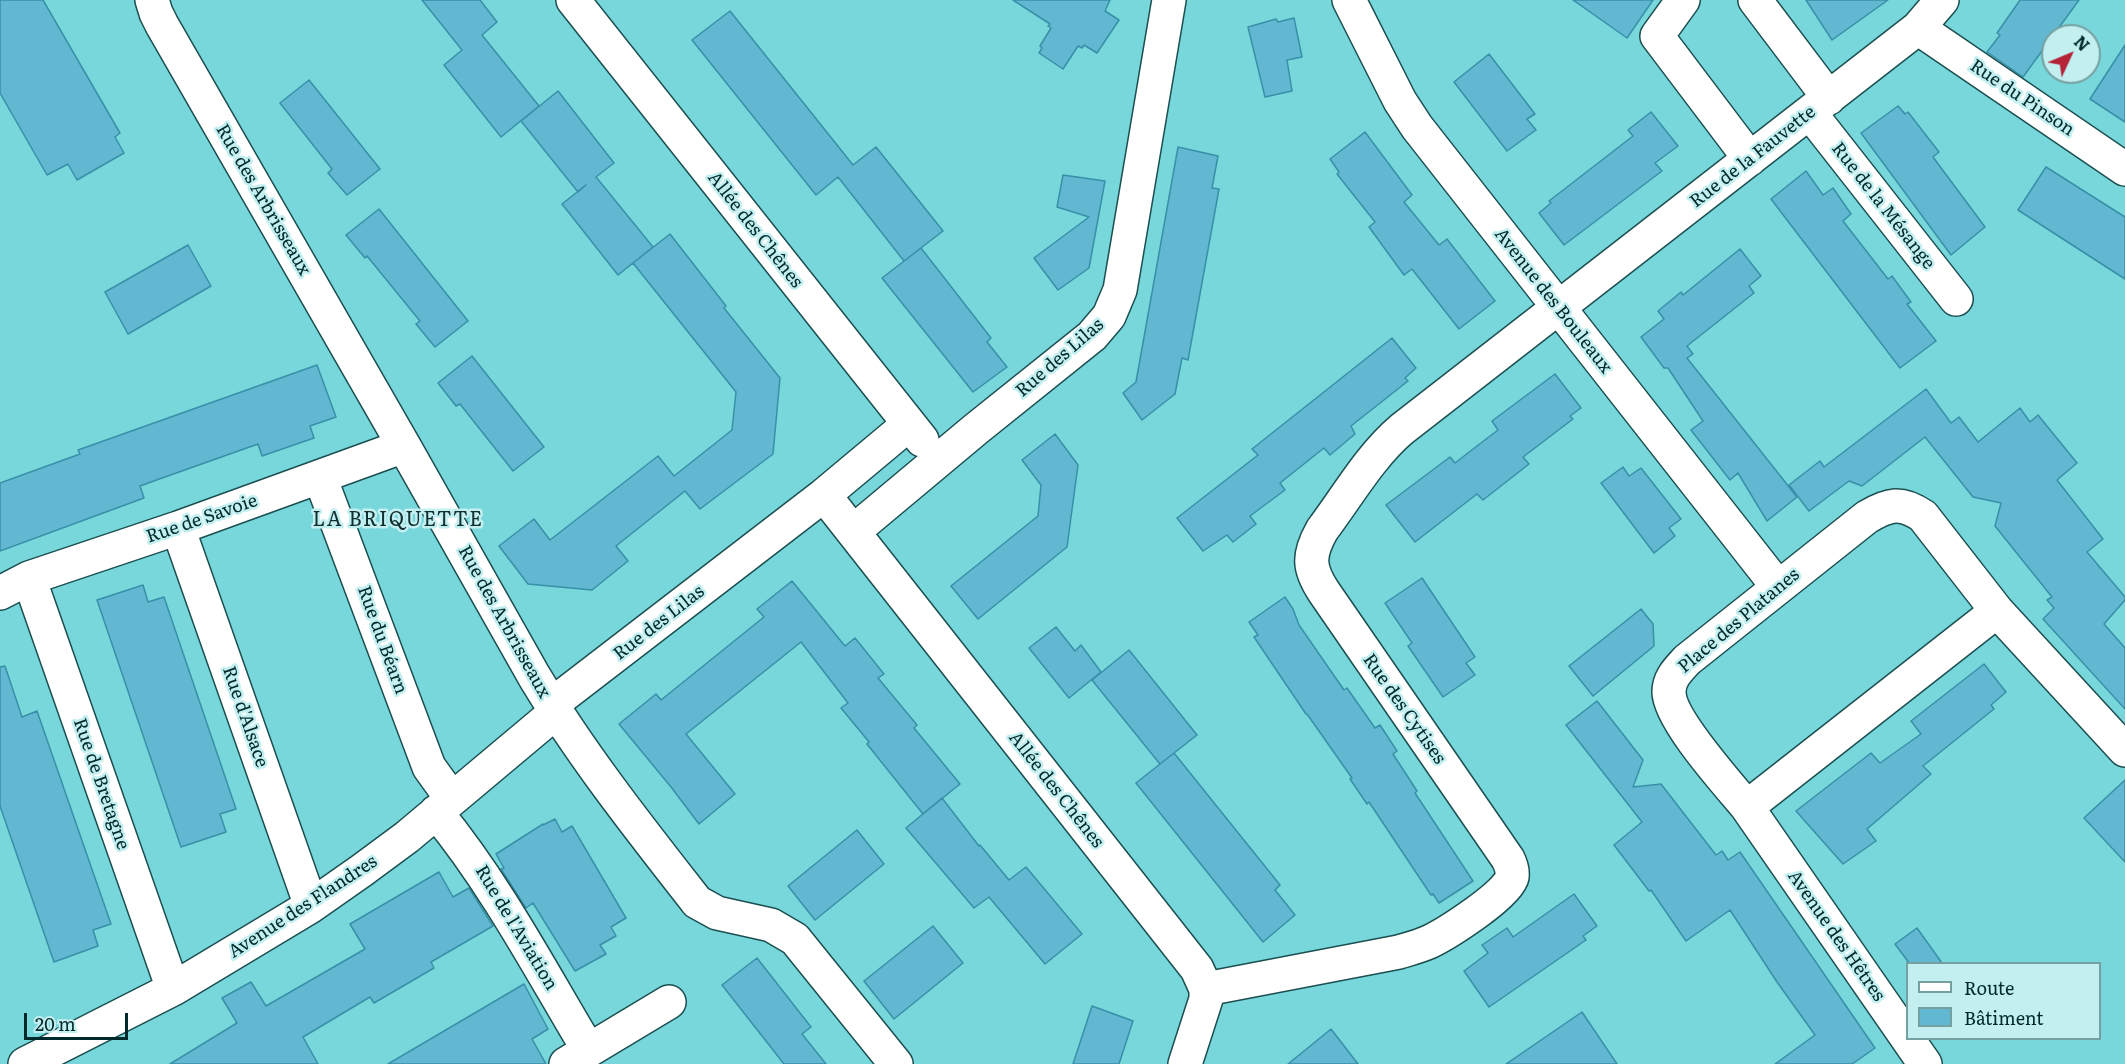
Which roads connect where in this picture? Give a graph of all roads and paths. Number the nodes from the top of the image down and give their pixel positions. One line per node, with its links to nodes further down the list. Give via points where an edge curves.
1 (152, 0): 15 (street, Rue des Arbrisseaux, via 162,26)
2 (573, 0): 14 (street, Allée des Chênes)
3 (1170, 0): 16 (street, Rue des Lilas, via 1116,303 1092,336)
4 (1349, 0): 13 (street, Avenue des Bouleaux, via 1409,116)
5 (1683, 0): 10 (street, via 1657,36)
6 (1755, 0): 9 (street, Rue de la Mésange)
7 (1942, 0): 8 (street, Rue de la Fauvette)
8 (1918, 28): 9 (street, Rue de la Fauvette); 11 (street, Rue du Pinson)
9 (1819, 105): 10 (street, Rue de la Fauvette); 12 (street, Rue de la Mésange)
10 (1750, 159): 13 (street, Rue de la Fauvette)
11 (2125, 169)
12 (1956, 298)
13 (1558, 308): 22 (street, Avenue des Bouleaux); 31 (street, Rue des Cytises, via 1389,440 1322,530 1311,555 1315,579 1508,859 1510,882 1491,902 1415,948)
14 (909, 424): 16 (street, Allée des Chênes); 18 (street, Rue des Lilas)
15 (404, 446): 17 (street, Rue de Savoie); 25 (street, Rue des Arbrisseaux)
16 (939, 460): 20 (street, Rue des Lilas)
17 (320, 477): 19 (street, Rue de Savoie); 27 (street, Rue du Béarn)
18 (824, 495): 20 (street); 25 (street, Rue des Lilas)
19 (178, 528): 21 (street, Rue de Savoie); 29 (street, Rue d'Alsace)
20 (854, 531): 31 (street, Allée des Chênes, via 1197,969)
21 (29, 578): 23 (street, Rue de Savoie); 30 (street, Rue de Bretagne)
22 (1778, 587): 24 (street, Place des Platanes, via 1867,517 1889,506 1901,506 1923,516); 28 (street, Place des Platanes, via 1687,660 1671,678 1669,691 1670,703 1684,727)
23 (0, 593)
24 (1998, 611): 26 (street, Place des Platanes); 28 (street)
25 (553, 709): 27 (street, Avenue des Flandres); 37 (street, Rue des Arbrisseaux, via 697,902 717,913 771,925 795,939)
26 (2125, 750)
27 (444, 806): 29 (street, Avenue des Flandres); 35 (street, Rue de l'Aviation, via 483,873)
28 (1747, 807): 33 (street, Avenue des Hêtres)
29 (311, 906): 30 (street, Avenue des Flandres)
30 (173, 989): 36 (street, Avenue des Flandres)
31 (1206, 989): 38 (street)
32 (669, 1002): 35 (street, Rue de l'Aviation)
33 (1906, 1037)
34 (1908, 1040): 39 (street, Avenue des Hêtres)
35 (577, 1057)
36 (25, 1064)
37 (896, 1064)
38 (1185, 1064)
39 (1925, 1064)

